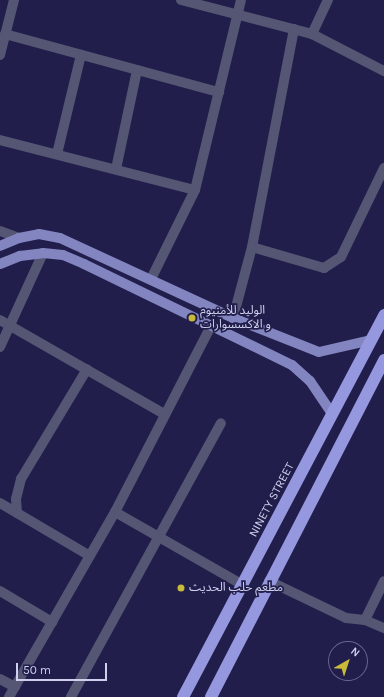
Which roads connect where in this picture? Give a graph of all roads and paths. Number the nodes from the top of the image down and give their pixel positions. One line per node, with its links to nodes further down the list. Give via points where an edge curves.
1 (14, 0): 7 (street)
2 (181, 0): 5 (street)
3 (241, 0): 5 (street)
4 (328, 0): 8 (street)
5 (238, 13): 6 (street); 13 (street)
6 (294, 29): 8 (street); 22 (street)
7 (5, 34): 9 (street); 10 (street)
8 (312, 34): 12 (street)
9 (1, 49)
10 (81, 55): 11 (street); 15 (street)
11 (137, 70): 13 (street); 17 (street)
12 (384, 71)
13 (219, 92): 18 (street)
14 (0, 140): 15 (street)
15 (57, 154): 17 (street)
16 (384, 168): 22 (street, via 341,257 324,268)
17 (116, 169): 18 (street)
18 (195, 190): 25 (street)
19 (0, 231): 20 (street)
20 (19, 238): 21 (main road); 25 (main road, via 39,234 60,238)
21 (0, 246)
22 (252, 247): 27 (street)
23 (42, 253): 24 (main road, via 20,256); 29 (street); 30 (main road, via 63,255 84,264)
24 (0, 264)
25 (151, 279): 27 (main road)
26 (384, 314): 31 (highway, NINETY STREET)
27 (233, 318): 31 (main road, via 319,352)
28 (0, 320): 29 (street)
29 (10, 324): 32 (street); 34 (street)
30 (211, 326): 35 (street); 36 (main road, via 292,365 310,381)
31 (371, 340): 36 (highway, NINETY STREET)
32 (0, 347)
33 (384, 360): 43 (highway)
34 (87, 369): 35 (street); 40 (street, via 21,478 16,499)
35 (164, 414): 39 (street)
36 (332, 414): 45 (highway, NINETY STREET)
37 (221, 423): 41 (street)
38 (0, 503): 40 (street)
39 (115, 512): 41 (street); 42 (street)
40 (17, 513): 42 (street)
41 (158, 538): 45 (street); 53 (street)
42 (90, 556): 48 (street)
43 (269, 581): 47 (street, via 346,618); 55 (highway)
44 (384, 581): 47 (street)
45 (243, 585): 54 (highway, NINETY STREET)
46 (0, 591): 48 (street)
47 (366, 620): 49 (street)
48 (52, 622): 51 (street)
49 (384, 628)
50 (0, 679): 51 (street)
51 (15, 687): 52 (street)
52 (9, 697)
53 (71, 697)
54 (183, 697)
55 (211, 697)

